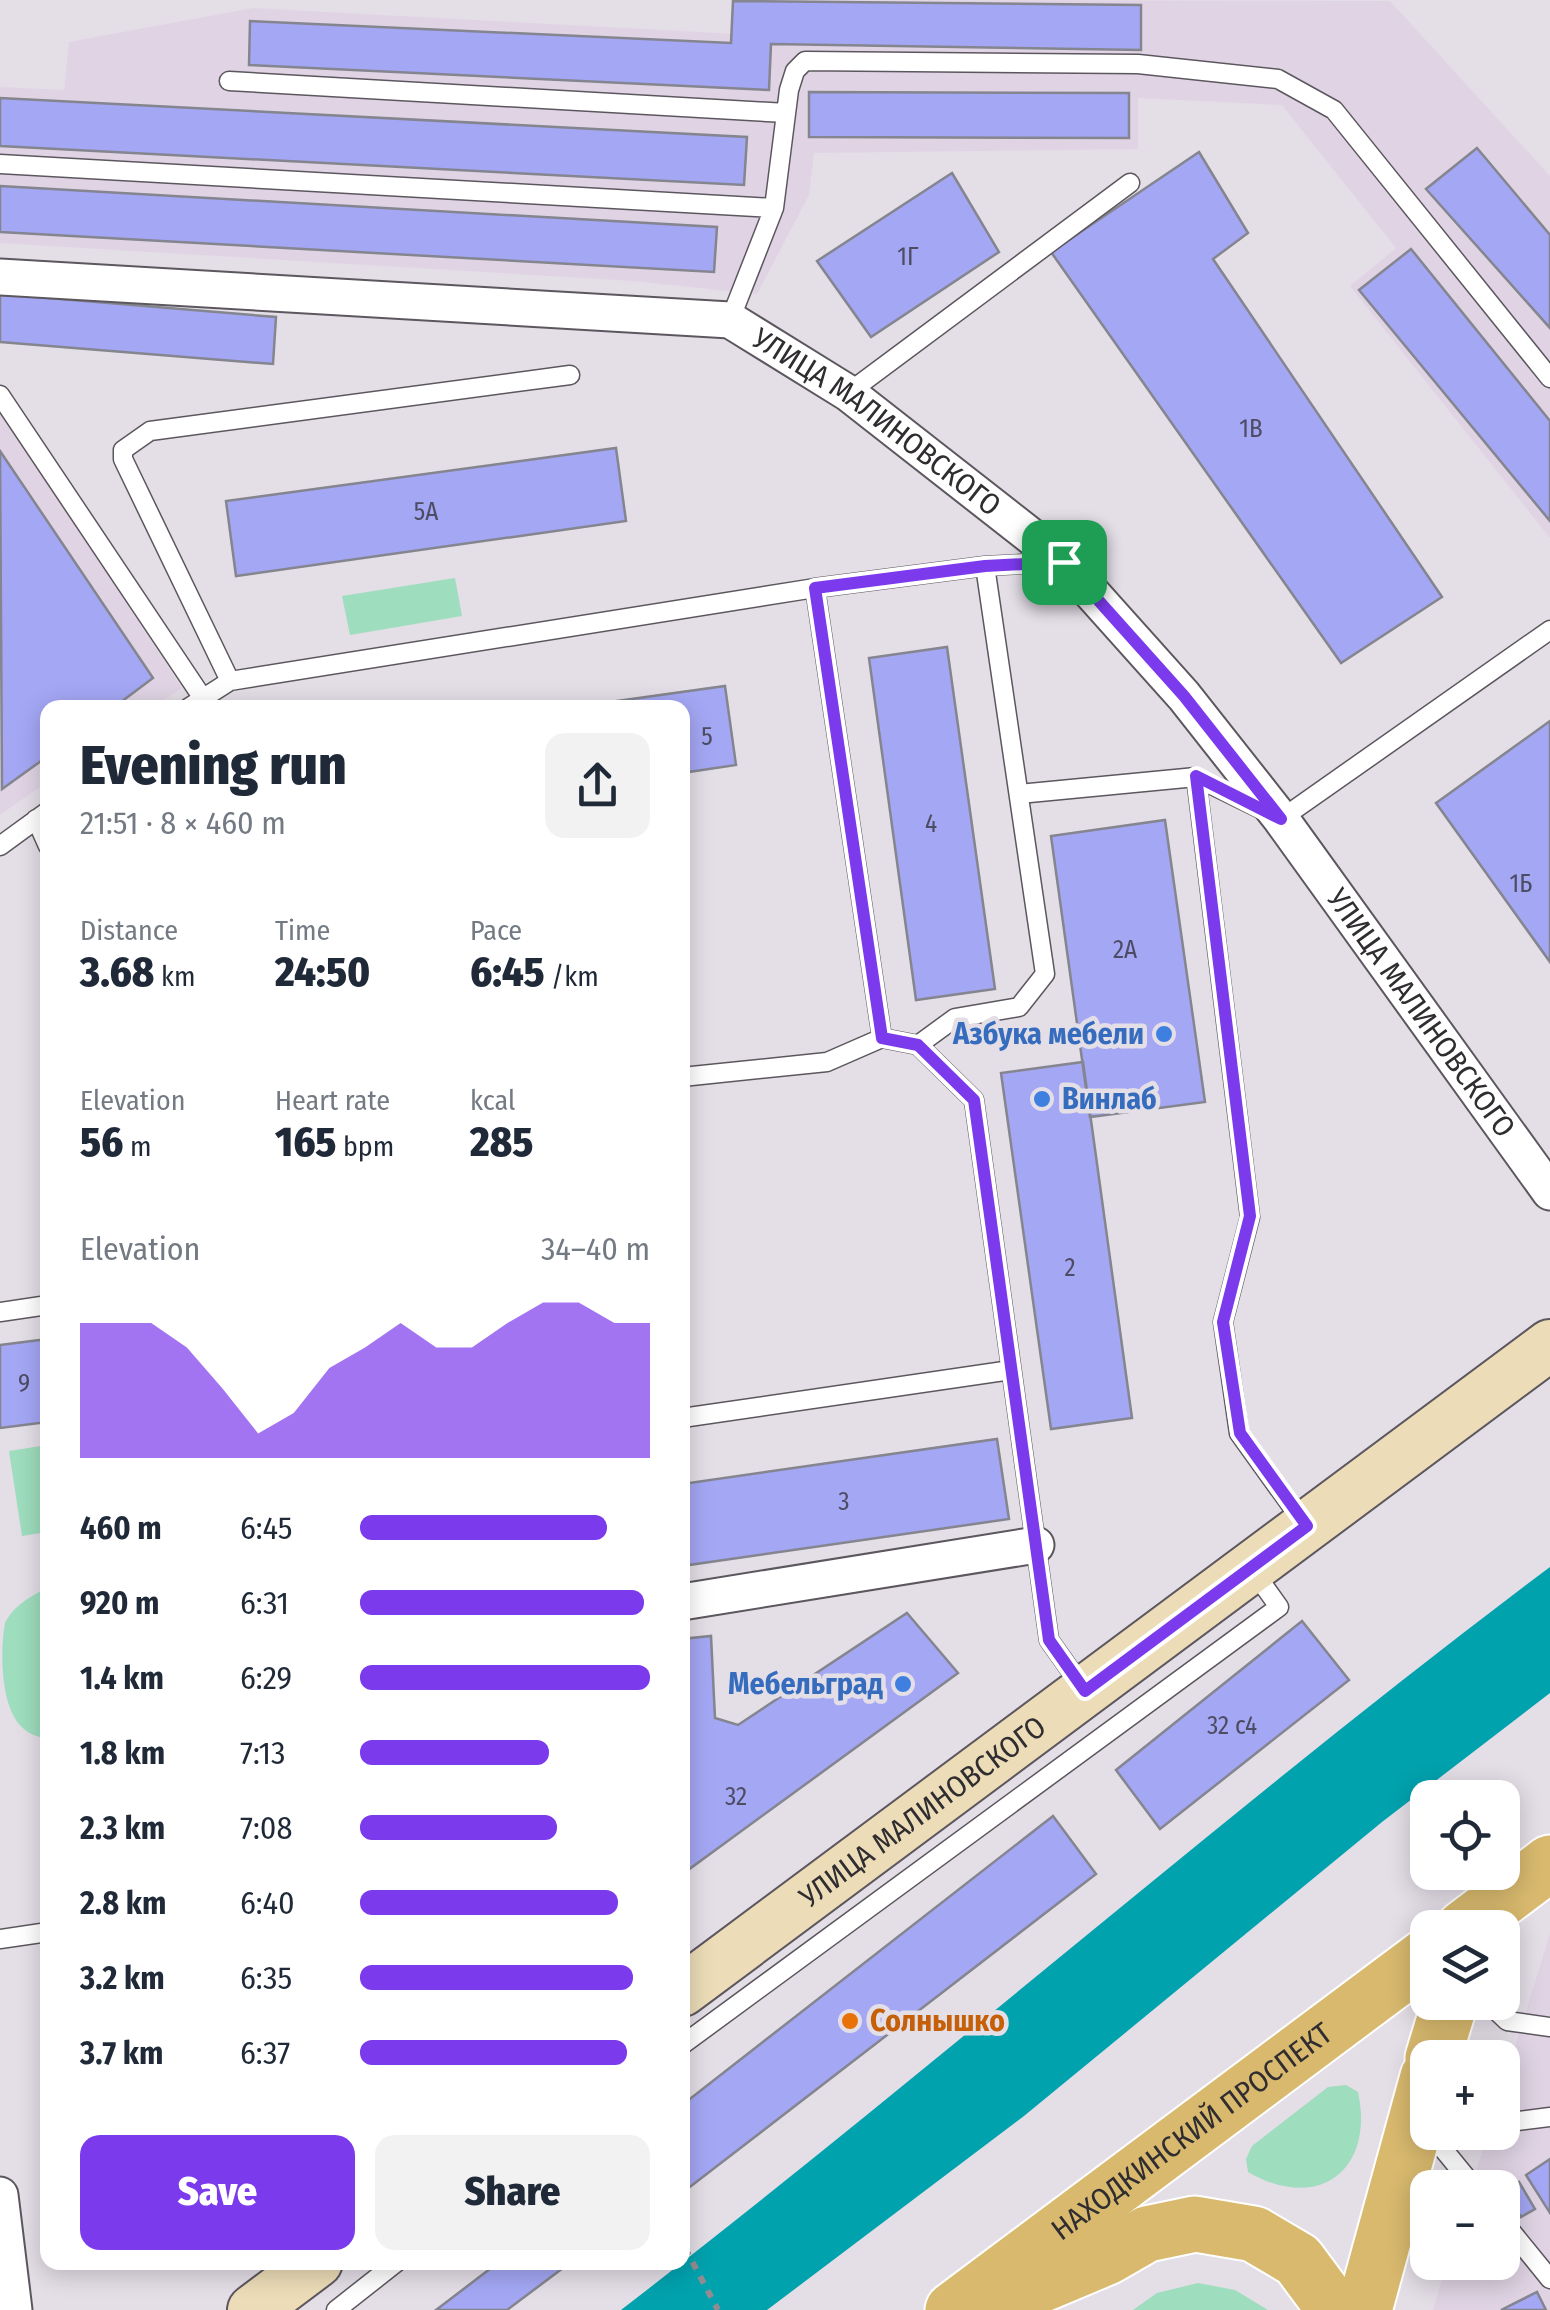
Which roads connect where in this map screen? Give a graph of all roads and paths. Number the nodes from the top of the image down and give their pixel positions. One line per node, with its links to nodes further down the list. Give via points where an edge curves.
1 (229, 82): 2 (lane)
2 (786, 113): 5 (lane); 9 (lane, via 794,71 806,61 1138,64 1278,78 1334,110)
3 (0, 164): 5 (lane)
4 (1130, 183): 10 (lane)
5 (774, 208): 7 (lane)
6 (0, 277): 7 (street, УЛИЦА МАЛИНОВСКОГО)
7 (730, 320): 10 (street, УЛИЦА МАЛИНОВСКОГО)
8 (570, 375): 16 (lane, via 150,432 123,450)
9 (1550, 378)
10 (848, 393): 12 (street, УЛИЦА МАЛИНОВСКОГО)
11 (0, 395): 17 (lane)
12 (1064, 562): 13 (lane); 22 (street, УЛИЦА МАЛИНОВСКОГО, via 1184,696)
13 (985, 566): 14 (lane); 20 (lane)
14 (815, 588): 16 (lane); 24 (lane)
15 (1550, 630): 22 (lane)
16 (230, 681): 18 (lane)
17 (194, 700)
18 (198, 700)
19 (1196, 776): 20 (lane); 22 (lane); 33 (lane, via 1250,1216 1223,1322 1240,1433)
20 (1019, 794): 25 (lane, via 1045,974 1019,1007 955,1018)
21 (40, 816): 23 (lane)
22 (1281, 819): 27 (street, УЛИЦА МАЛИНОВСКОГО)
23 (0, 846)
24 (882, 1038): 25 (lane); 26 (lane, via 827,1062)
25 (918, 1045): 31 (lane, via 974,1100)
26 (690, 1076)
27 (1550, 1192)
28 (40, 1305): 29 (lane)
29 (0, 1312)
30 (1550, 1346): 33 (main road, УЛИЦА МАЛИНОВСКОГО)
31 (1011, 1370): 32 (lane); 34 (lane)
32 (690, 1417)
33 (1307, 1526): 35 (main road, УЛИЦА МАЛИНОВСКОГО)
34 (1036, 1545): 36 (street); 37 (lane, via 1049,1640)
35 (1251, 1567): 37 (main road, УЛИЦА МАЛИНОВСКОГО); 49 (lane, via 1279,1606)
36 (690, 1601)
37 (1085, 1691): 45 (main road, УЛИЦА МАЛИНОВСКОГО)
38 (1550, 1863): 40 (main road)
39 (1550, 1874): 41 (main road)
40 (1488, 1910)
41 (1515, 1910)
42 (40, 1933): 43 (lane)
43 (0, 1939)
44 (1410, 1968): 48 (main road, НАХОДКИНСКИЙ ПРОСПЕКТ)
45 (690, 1984)
46 (1507, 2020): 47 (lane)
47 (1550, 2027)
48 (1320, 2035): 58 (main road, via 1216,2136); 66 (main road, НАХОДКИНСКИЙ ПРОСПЕКТ)
49 (690, 2039)
50 (1550, 2116): 51 (lane)
51 (1520, 2120)
52 (1421, 2150): 70 (main road)
53 (1442, 2150): 54 (lane)
54 (1460, 2170)
55 (0, 2195): 62 (street)
56 (1520, 2242): 61 (lane)
57 (690, 2256): 65 (path)
58 (1107, 2258): 67 (main road); 68 (main road); 69 (main road, via 1147,2234 1195,2224 1254,2234 1298,2260)
59 (306, 2270): 63 (main road)
60 (387, 2270): 64 (lane)
61 (1550, 2279)
62 (14, 2310)
63 (253, 2310)
64 (336, 2310)
65 (718, 2310)
66 (953, 2310)
67 (983, 2310)
68 (1065, 2310)
69 (1335, 2310)
70 (1364, 2310)

